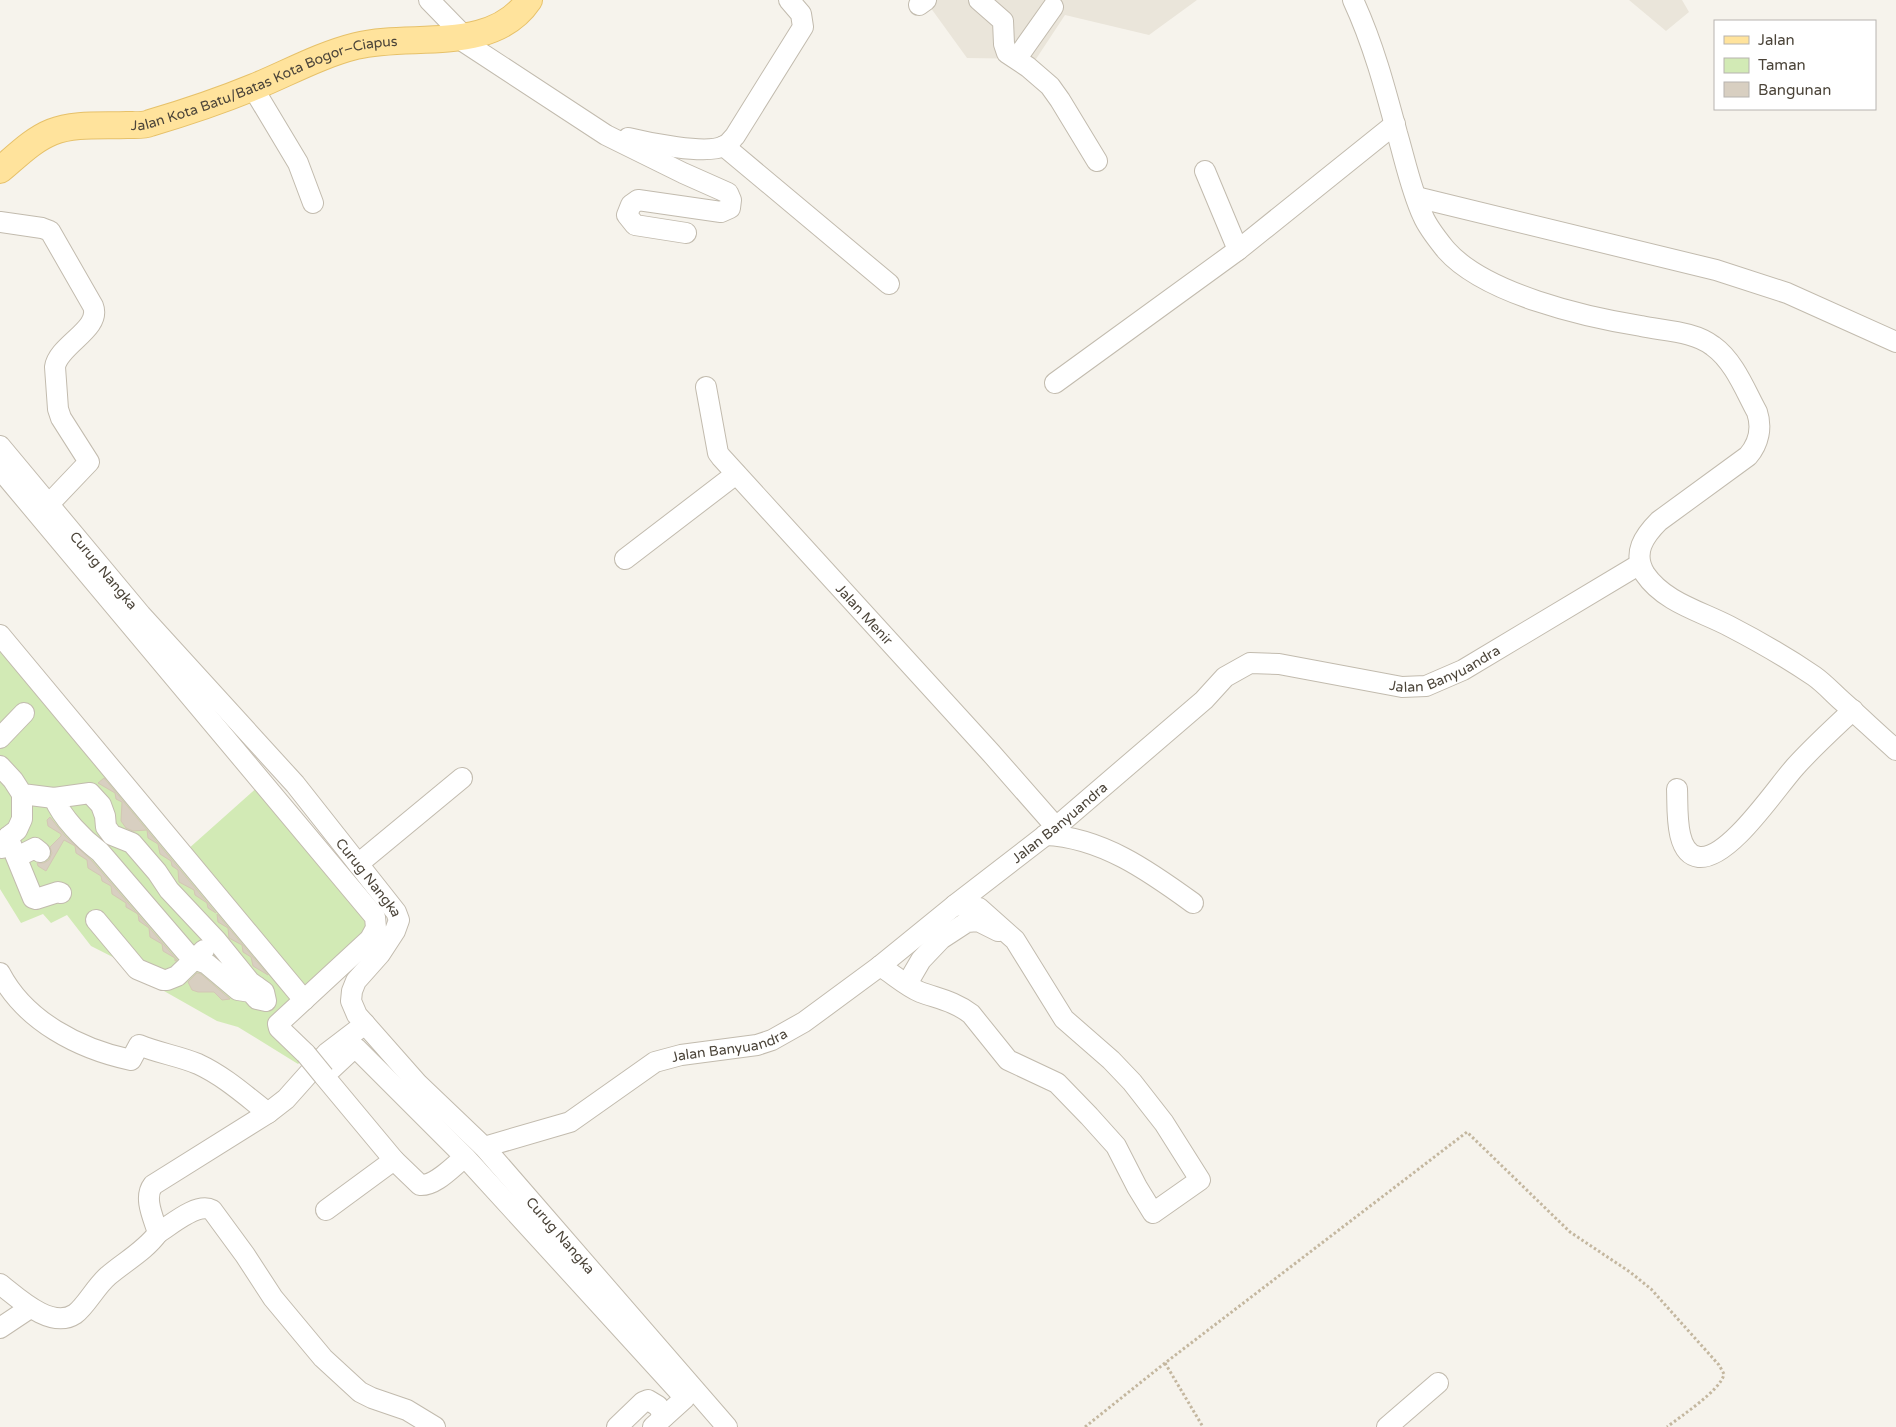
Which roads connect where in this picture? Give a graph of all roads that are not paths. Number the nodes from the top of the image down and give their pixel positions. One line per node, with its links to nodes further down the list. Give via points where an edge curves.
1 (429, 0): 7 (street)
2 (529, 0): 7 (main road, Jalan Kota Batu/Batas Kota Bogor–Ciapus, via 510,20 488,31)
3 (789, 0): 12 (street, via 801,14 802,27 735,136)
4 (978, 0): 8 (street, via 1003,21 1005,50)
5 (1353, 0): 10 (street, via 1369,38)
6 (1053, 6): 8 (street)
7 (461, 38): 9 (main road, Jalan Kota Batu/Batas Kota Bogor–Ciapus, via 374,42 330,54); 11 (street)
8 (1017, 58): 13 (street, via 1050,86)
9 (253, 88): 14 (main road, Jalan Kota Batu/Batas Kota Bogor–Ciapus, via 147,124 66,128 51,132); 17 (street, via 298,163)
10 (1395, 124): 16 (street); 20 (street)
11 (606, 135): 12 (street, via 706,149); 19 (street, via 730,196 730,208 722,212 638,200 631,205 628,215 635,225)
12 (724, 146): 21 (street)
13 (1097, 162)
14 (0, 170)
15 (1204, 171): 20 (street)
16 (1416, 197): 22 (street, via 1716,270 1787,293); 30 (street, via 1423,216 1447,251 1476,274 1529,298 1583,316 1690,335 1720,351 1739,379 1759,419 1754,448 1748,456 1647,532 1639,551)
17 (314, 203)
18 (0, 222): 28 (street, via 50,231 95,309 92,322 55,363 61,418 88,462)
19 (686, 233)
20 (1238, 250): 23 (street)
21 (889, 284)
22 (1896, 342)
23 (1055, 383)
24 (706, 387): 27 (street, Jalan Menir, via 718,452)
25 (0, 446): 28 (street, Curug Nangka)
26 (0, 470): 57 (street, via 375,917 376,928 370,939)
27 (736, 474): 29 (street); 41 (street, Jalan Menir, via 991,753)
28 (49, 504): 44 (street, Curug Nangka, via 141,615 295,784)
29 (625, 560)
30 (1640, 564): 32 (street, via 1651,581 1677,602 1759,642 1816,677); 41 (street, Jalan Banyuandra, via 1463,670 1426,686 1402,688 1279,664 1250,663 1225,677 1204,700)
31 (0, 635): 57 (street)
32 (1853, 710): 35 (street); 38 (street, via 1796,765 1747,827 1711,854 1699,857 1684,846 1679,831)
33 (24, 713): 34 (street)
34 (0, 738)
35 (1896, 750)
36 (0, 766): 39 (street)
37 (462, 778): 44 (street)
38 (1677, 789)
39 (22, 794): 40 (street); 42 (street, via 22,819)
40 (54, 798): 49 (street, via 90,792 112,835 132,843 169,890); 51 (street, via 63,816 104,855)
41 (1050, 831): 46 (street, via 1098,847 1156,876); 47 (street, Jalan Banyuandra)
42 (8, 848): 43 (street, via 35,848); 45 (street, via 34,898)
43 (40, 852)
44 (358, 864): 59 (street, Curug Nangka, via 386,897 399,920 380,954 356,981 352,991 354,1010)
45 (61, 893)
46 (1194, 903)
47 (955, 905): 50 (street, via 979,908); 53 (street, Jalan Banyuandra)
48 (96, 920): 51 (street, via 144,973 167,980 177,976)
49 (216, 940): 51 (street); 56 (street)
50 (1015, 940): 52 (street, via 978,921 967,922); 55 (street, via 1064,1019 1132,1082 1164,1123 1200,1180 1153,1213 1116,1146 1057,1083 1008,1060 964,1008)
51 (194, 959): 56 (street, via 207,964 238,990)
52 (920, 960): 53 (street); 55 (street)
53 (885, 969): 55 (street); 62 (street, Jalan Banyuandra, via 772,1040 655,1062 570,1122)
54 (0, 973): 61 (street, via 22,1002 66,1038 115,1057 131,1060 139,1045 196,1063 221,1076)
55 (907, 984)
56 (258, 993): 58 (street)
57 (304, 1000): 58 (street)
58 (283, 1019): 60 (street, bridge, via 278,1028)
59 (365, 1024): 61 (street, via 328,1053 286,1099); 62 (street, Curug Nangka, via 418,1084)
60 (324, 1076): 63 (street, via 356,1048); 64 (street)
61 (268, 1113): 66 (street, via 153,1185 149,1203)
62 (484, 1147): 76 (street, Curug Nangka)
63 (465, 1156): 64 (street, via 426,1185 420,1185); 71 (street)
64 (394, 1160): 65 (street)
65 (326, 1210)
66 (158, 1233): 68 (street, via 99,1284 75,1314 58,1318); 73 (street, via 196,1209 212,1210 273,1298 323,1358 360,1392 407,1410)
67 (0, 1284): 68 (street)
68 (30, 1308): 69 (street)
69 (0, 1328)
70 (1438, 1382): 77 (street)
71 (685, 1398): 72 (street); 75 (street)
72 (658, 1422): 74 (street, via 658,1406 648,1400)
73 (435, 1427)
74 (617, 1427)
75 (710, 1427)
76 (727, 1427)
77 (1387, 1427)

